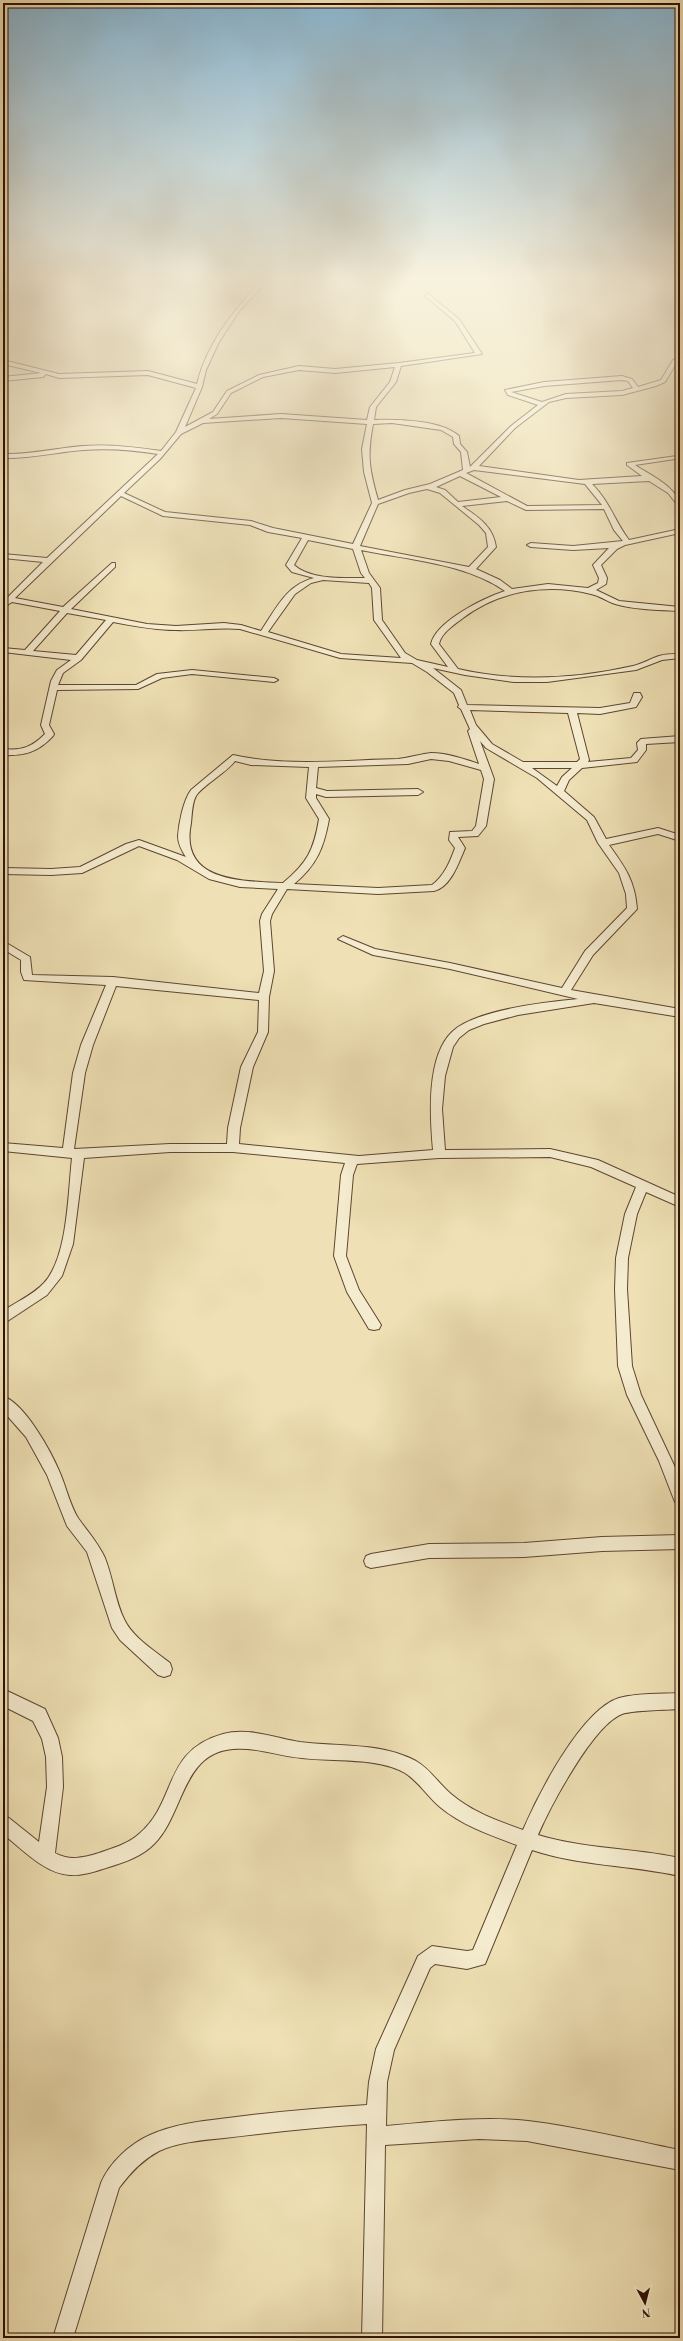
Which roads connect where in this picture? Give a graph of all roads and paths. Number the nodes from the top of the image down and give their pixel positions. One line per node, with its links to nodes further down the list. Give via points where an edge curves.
1 (193, 385): 7 (street)
2 (243, 385): 10 (street, via 229,392 215,413)
3 (390, 385): 11 (street, via 373,406)
4 (537, 385): 9 (street, via 507,391)
5 (634, 385): 8 (street)
6 (651, 385): 8 (street)
7 (199, 387): 12 (street)
8 (637, 390): 9 (street, via 618,394 558,397)
9 (541, 404): 17 (street, via 513,427 484,460)
10 (204, 421): 11 (street, via 281,416); 12 (street)
11 (370, 422): 17 (street, via 400,422 448,430 456,436 457,444 464,452); 23 (street, via 365,457)
12 (179, 434): 13 (street)
13 (162, 453): 15 (street, via 105,448 75,449 22,457); 21 (street)
14 (677, 454): 16 (street); 18 (street, via 629,464)
15 (3, 456)
16 (680, 463)
17 (466, 471): 19 (street); 20 (street); 22 (street)
18 (652, 479): 19 (street, via 639,477); 25 (street, via 671,493)
19 (587, 482): 26 (street)
20 (426, 487): 23 (street, via 407,491); 24 (street, via 444,492)
21 (120, 494): 28 (street, via 163,514 251,523 272,530); 34 (street)
22 (506, 499): 24 (street); 26 (street, via 534,509)
23 (375, 504): 32 (street)
24 (457, 504): 36 (street, via 482,522 491,537 491,548)
25 (680, 506)
26 (607, 507): 29 (street)
27 (680, 531): 29 (street)
28 (307, 536): 32 (street); 37 (street, via 291,567 298,572)
29 (627, 542): 31 (street)
30 (531, 545): 31 (street, via 572,548)
31 (618, 545): 39 (street, via 597,565 603,578 602,584)
32 (356, 546): 36 (street); 38 (street, via 364,571)
33 (3, 556): 34 (street)
34 (49, 560): 41 (street)
35 (112, 564): 43 (street)
36 (471, 570): 40 (street, via 492,579)
37 (325, 578): 38 (street); 46 (street, via 306,581 294,589)
38 (371, 581): 51 (street, via 376,588 378,620 403,656)
39 (588, 591): 40 (street, via 535,587); 44 (street, via 622,603)
40 (510, 592): 52 (street, via 478,603 436,638 435,644)
41 (10, 599): 42 (street); 43 (street)
42 (3, 606)
43 (65, 610): 45 (street); 48 (street)
44 (680, 610)
45 (111, 619): 46 (street, via 174,628 229,625); 50 (street)
46 (263, 634): 51 (street, via 340,656)
47 (3, 650): 48 (street)
48 (27, 653): 50 (street)
49 (680, 656): 52 (street, via 661,658 636,668 547,680 498,679)
50 (78, 658): 54 (street, via 60,672)
51 (412, 661): 52 (street); 56 (street, via 453,687 459,694)
52 (454, 671)
53 (274, 680): 54 (street, via 192,672 160,676 138,687)
54 (53, 688): 60 (street, via 45,725 50,734 35,749 28,752)
55 (637, 695): 57 (street, via 638,698 633,705 614,710)
56 (462, 706): 57 (street); 58 (street)
57 (572, 710): 63 (street, via 585,755)
58 (472, 726): 62 (street, via 494,750); 64 (street)
59 (680, 739): 63 (street, via 644,741 641,743 642,750 634,760)
60 (3, 752)
61 (314, 764): 64 (street, via 408,761 431,756 450,758); 65 (street); 70 (street, via 251,762 233,758 225,768 194,792 183,837 185,847)
62 (522, 765): 63 (street); 69 (street, via 540,776 588,816)
63 (582, 765): 66 (street, via 565,779)
64 (485, 768): 72 (street, via 489,779 479,831 473,835 453,834 460,848 452,867 435,888 378,891)
65 (311, 789): 67 (street, via 326,794); 72 (street, via 312,801 324,819 320,842 301,873)
66 (560, 790)
67 (418, 792)
68 (680, 838): 69 (street, via 658,831)
69 (603, 843): 76 (street, via 624,872 633,906 626,917 589,952)
70 (197, 868): 71 (street, via 169,853 139,842 82,870); 72 (street, via 221,880 247,885)
71 (3, 871)
72 (284, 887): 77 (street, via 265,921 269,971)
73 (343, 939): 76 (street, via 373,952)
74 (3, 944): 75 (street, via 26,959 28,978)
75 (113, 982): 77 (street); 82 (street, via 86,1046 79,1073)
76 (565, 992): 78 (street)
77 (264, 997): 81 (street, via 263,1033 247,1067 234,1128)
78 (599, 1000): 79 (street); 83 (street, via 509,1014 473,1024 455,1035 444,1057 436,1096)
79 (680, 1013)
80 (3, 1147): 82 (street)
81 (233, 1148): 82 (street); 84 (street)
82 (73, 1153): 87 (street, via 63,1265 58,1276 48,1287)
83 (439, 1154): 84 (street); 85 (street, via 528,1152 563,1155 594,1163)
84 (353, 1159): 88 (street, via 348,1175 340,1256 354,1292)
85 (643, 1185): 86 (street); 90 (street, via 631,1214 620,1278 625,1366 634,1395 666,1460)
86 (680, 1202)
87 (3, 1319)
88 (374, 1325)
89 (3, 1402): 93 (street, via 32,1433 53,1472 72,1521 92,1547 117,1623 125,1636)
90 (680, 1497)
91 (680, 1542): 92 (street, via 428,1552)
92 (371, 1561)
93 (164, 1669)
94 (3, 1697): 98 (street, via 39,1715 50,1738 54,1757 54,1787)
95 (680, 1701): 97 (street, via 620,1706 608,1714 592,1729 558,1778)
96 (3, 1824): 98 (street)
97 (527, 1839): 98 (street, via 494,1828 464,1813 407,1765 382,1758 246,1741 225,1742 207,1747 194,1757 173,1792 163,1818 150,1836 131,1851 89,1864 64,1866); 99 (street, via 573,1852 659,1862); 100 (street, via 479,1958 467,1960 432,1955 424,1962 382,2059)
98 (46, 1856)
99 (680, 1867)
100 (376, 2114): 101 (street); 103 (street, via 295,2119 194,2132 156,2142 137,2154 111,2183)
101 (375, 2136): 102 (street, via 479,2129 527,2131); 104 (street)
102 (680, 2160)
103 (63, 2338)
104 (372, 2338)

